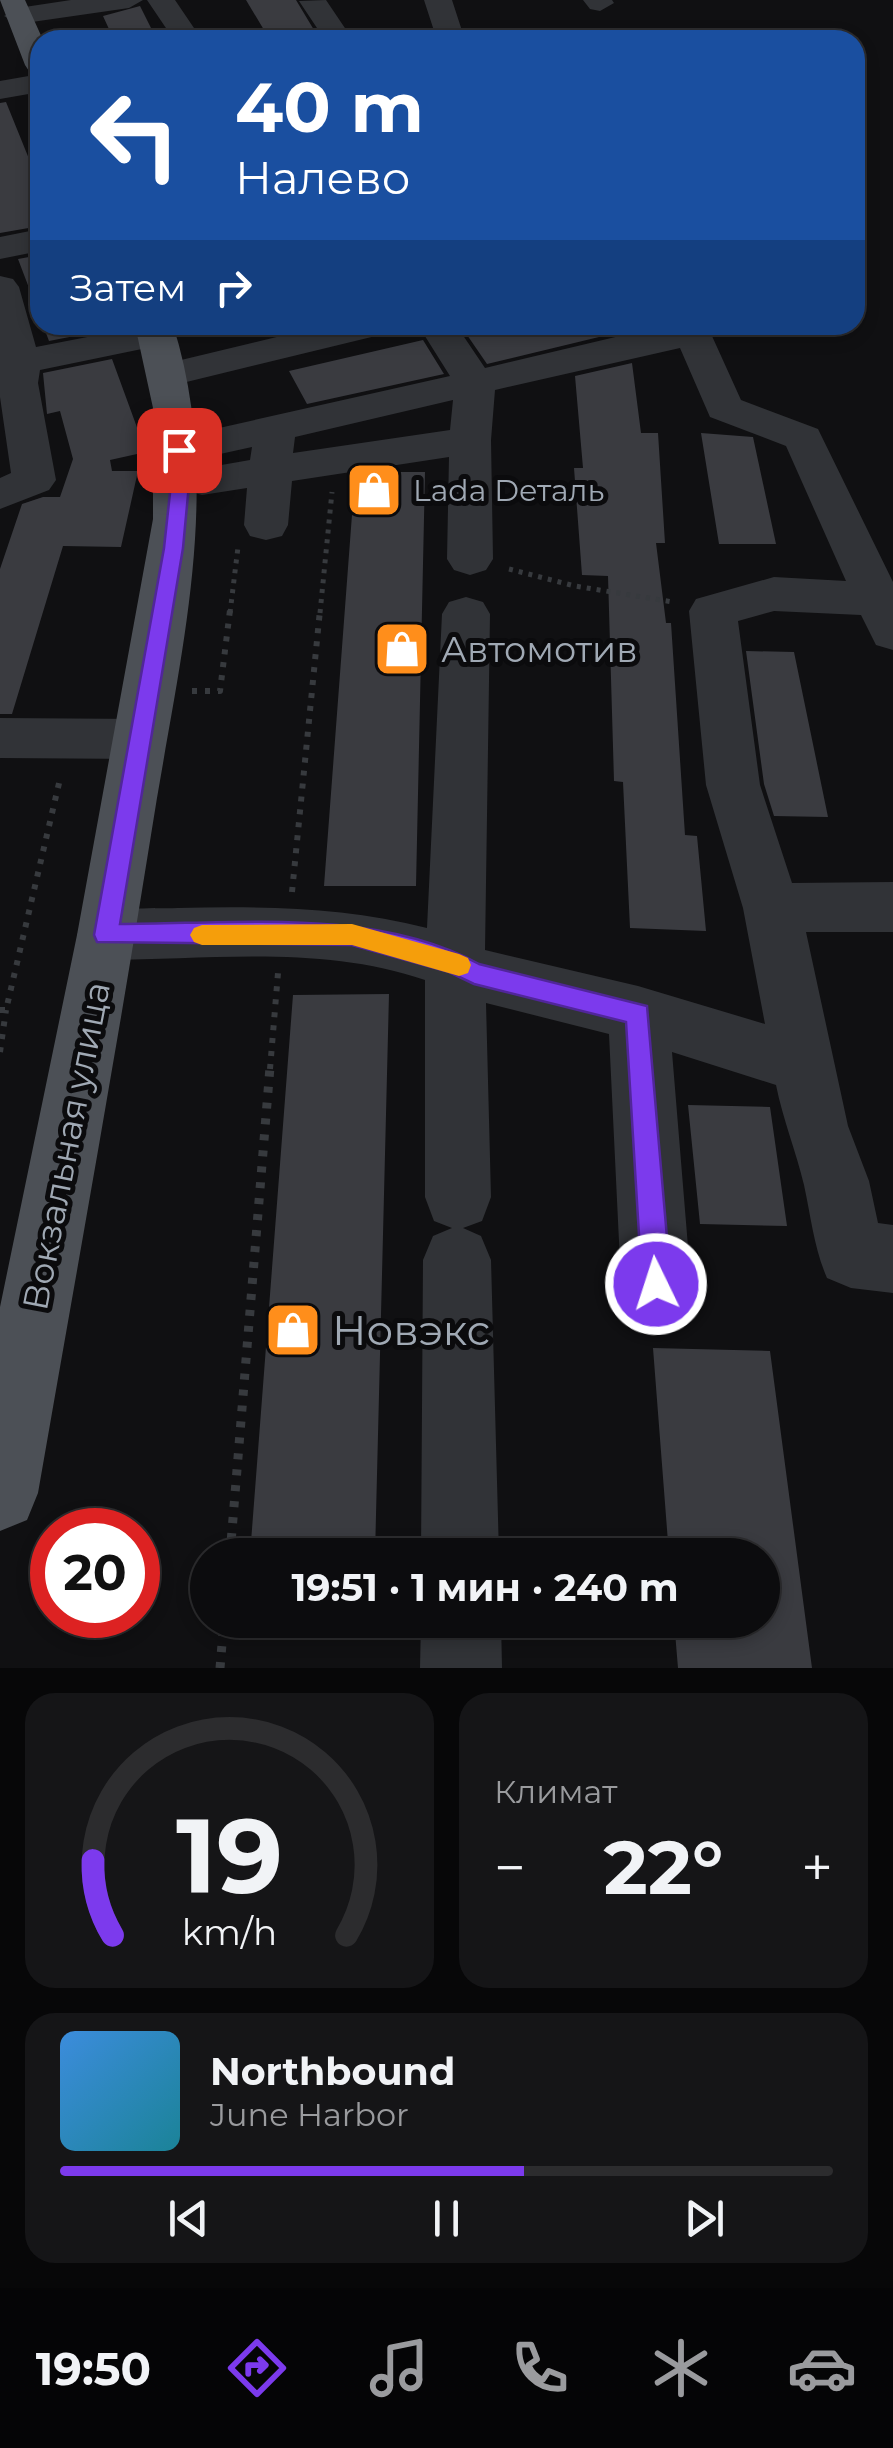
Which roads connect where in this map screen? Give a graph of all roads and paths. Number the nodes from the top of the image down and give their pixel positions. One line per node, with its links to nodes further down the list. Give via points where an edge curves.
1 (130, 0): 5 (street)
2 (162, 0): 6 (street)
3 (438, 0): 8 (street)
4 (313, 2): 7 (street)
5 (11, 8): 9 (main road)
6 (180, 28)
7 (332, 30)
8 (447, 30)
9 (30, 45)
10 (30, 85): 11 (street)
11 (0, 90)
12 (30, 242): 13 (street)
13 (0, 248)
14 (0, 287): 20 (street)
15 (266, 335): 19 (street)
16 (443, 335): 21 (street)
17 (666, 335): 21 (street)
18 (692, 335): 31 (street, via 724,408 803,438)
19 (159, 345): 20 (street); 25 (main road, Вокзальная улица, via 175,399)
20 (21, 362): 26 (street, via 18,383 34,480)
21 (475, 384): 22 (street); 23 (street)
22 (470, 440): 24 (street); 28 (street)
23 (273, 450): 24 (street); 25 (street); 27 (street)
24 (336, 460): 37 (path, via 295,879)
25 (180, 467): 33 (main road, Вокзальная улица)
26 (0, 495)
27 (266, 525)
28 (470, 559): 29 (path)
29 (713, 611): 31 (street, via 774,594); 35 (street, via 734,785)
30 (466, 614): 38 (street)
31 (884, 616)
32 (0, 738): 33 (street)
33 (141, 739): 36 (main road, Вокзальная улица)
34 (893, 907): 35 (street)
35 (772, 908): 42 (street)
36 (106, 935): 37 (street); 45 (main road, Вокзальная улица)
37 (281, 935): 38 (street, via 352,934); 46 (path)
38 (455, 963): 40 (street, via 474,974); 47 (street)
39 (6, 1010): 41 (path)
40 (638, 1014): 42 (street); 44 (street)
41 (0, 1052)
42 (806, 1064): 43 (street, via 851,1254)
43 (893, 1259)
44 (656, 1284)
45 (0, 1493)
46 (231, 1538)
47 (460, 1538)
48 (222, 1638): 50 (path)
49 (461, 1638): 51 (street)
50 (220, 1668)
51 (461, 1668)

